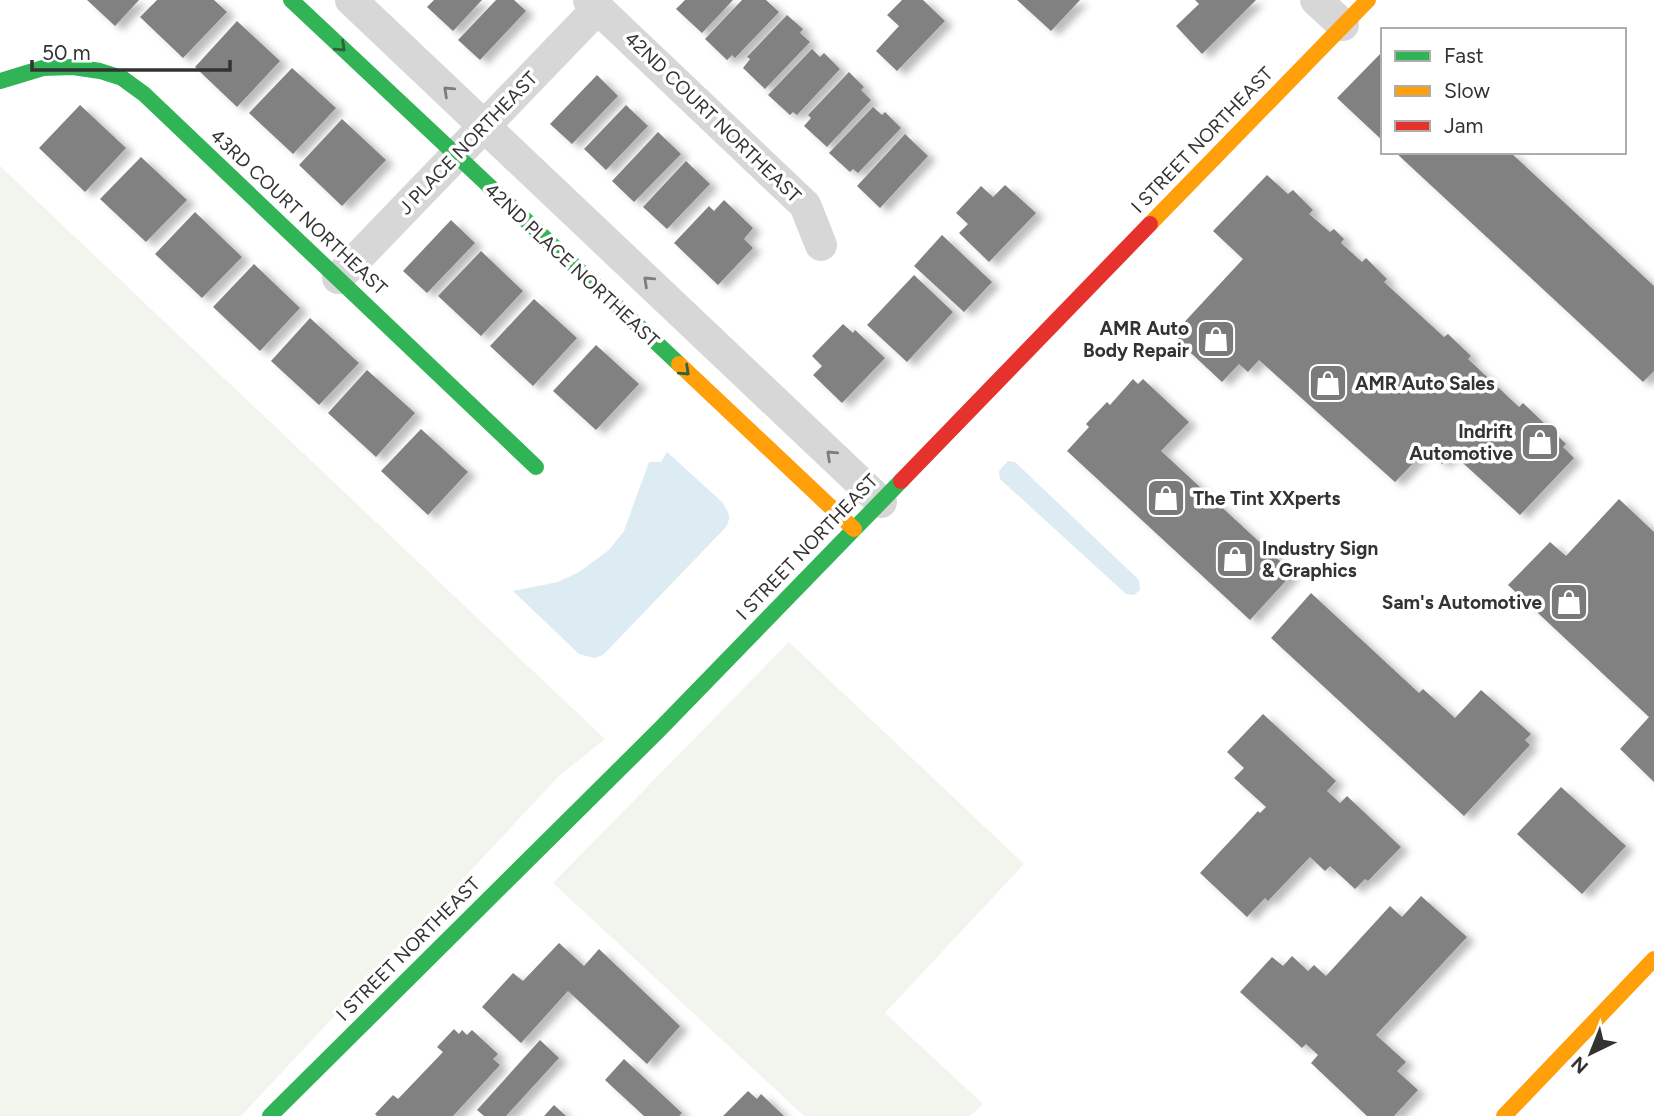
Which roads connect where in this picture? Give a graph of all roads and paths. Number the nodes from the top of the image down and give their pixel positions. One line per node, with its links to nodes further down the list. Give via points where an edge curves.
1 (291, 0): 9 (street, 42ND PLACE NORTHEAST, one-way to 9)
2 (351, 0): 8 (street, 42ND PLACE NORTHEAST, one-way to 2)
3 (1316, 0): 6 (street)
4 (1368, 0): 6 (street, I STREET NORTHEAST)
5 (593, 4): 8 (street, J PLACE NORTHEAST); 10 (street, 42ND COURT NORTHEAST, via 805,205)
6 (1343, 25): 13 (street, I STREET NORTHEAST)
7 (0, 82): 11 (street, 43RD COURT NORTHEAST, via 43,68 73,67 122,78)
8 (484, 126): 9 (street, J PLACE NORTHEAST); 13 (street, 42ND PLACE NORTHEAST, one-way to 8)
9 (456, 156): 11 (street, J PLACE NORTHEAST); 14 (street, 42ND PLACE NORTHEAST, one-way to 14)
10 (821, 245)
11 (338, 278): 12 (street, 43RD COURT NORTHEAST)
12 (536, 467)
13 (881, 502): 14 (street, I STREET NORTHEAST)
14 (854, 529): 16 (street, I STREET NORTHEAST, via 660,729)
15 (1654, 959): 17 (street)
16 (270, 1116)
17 (1504, 1116)

